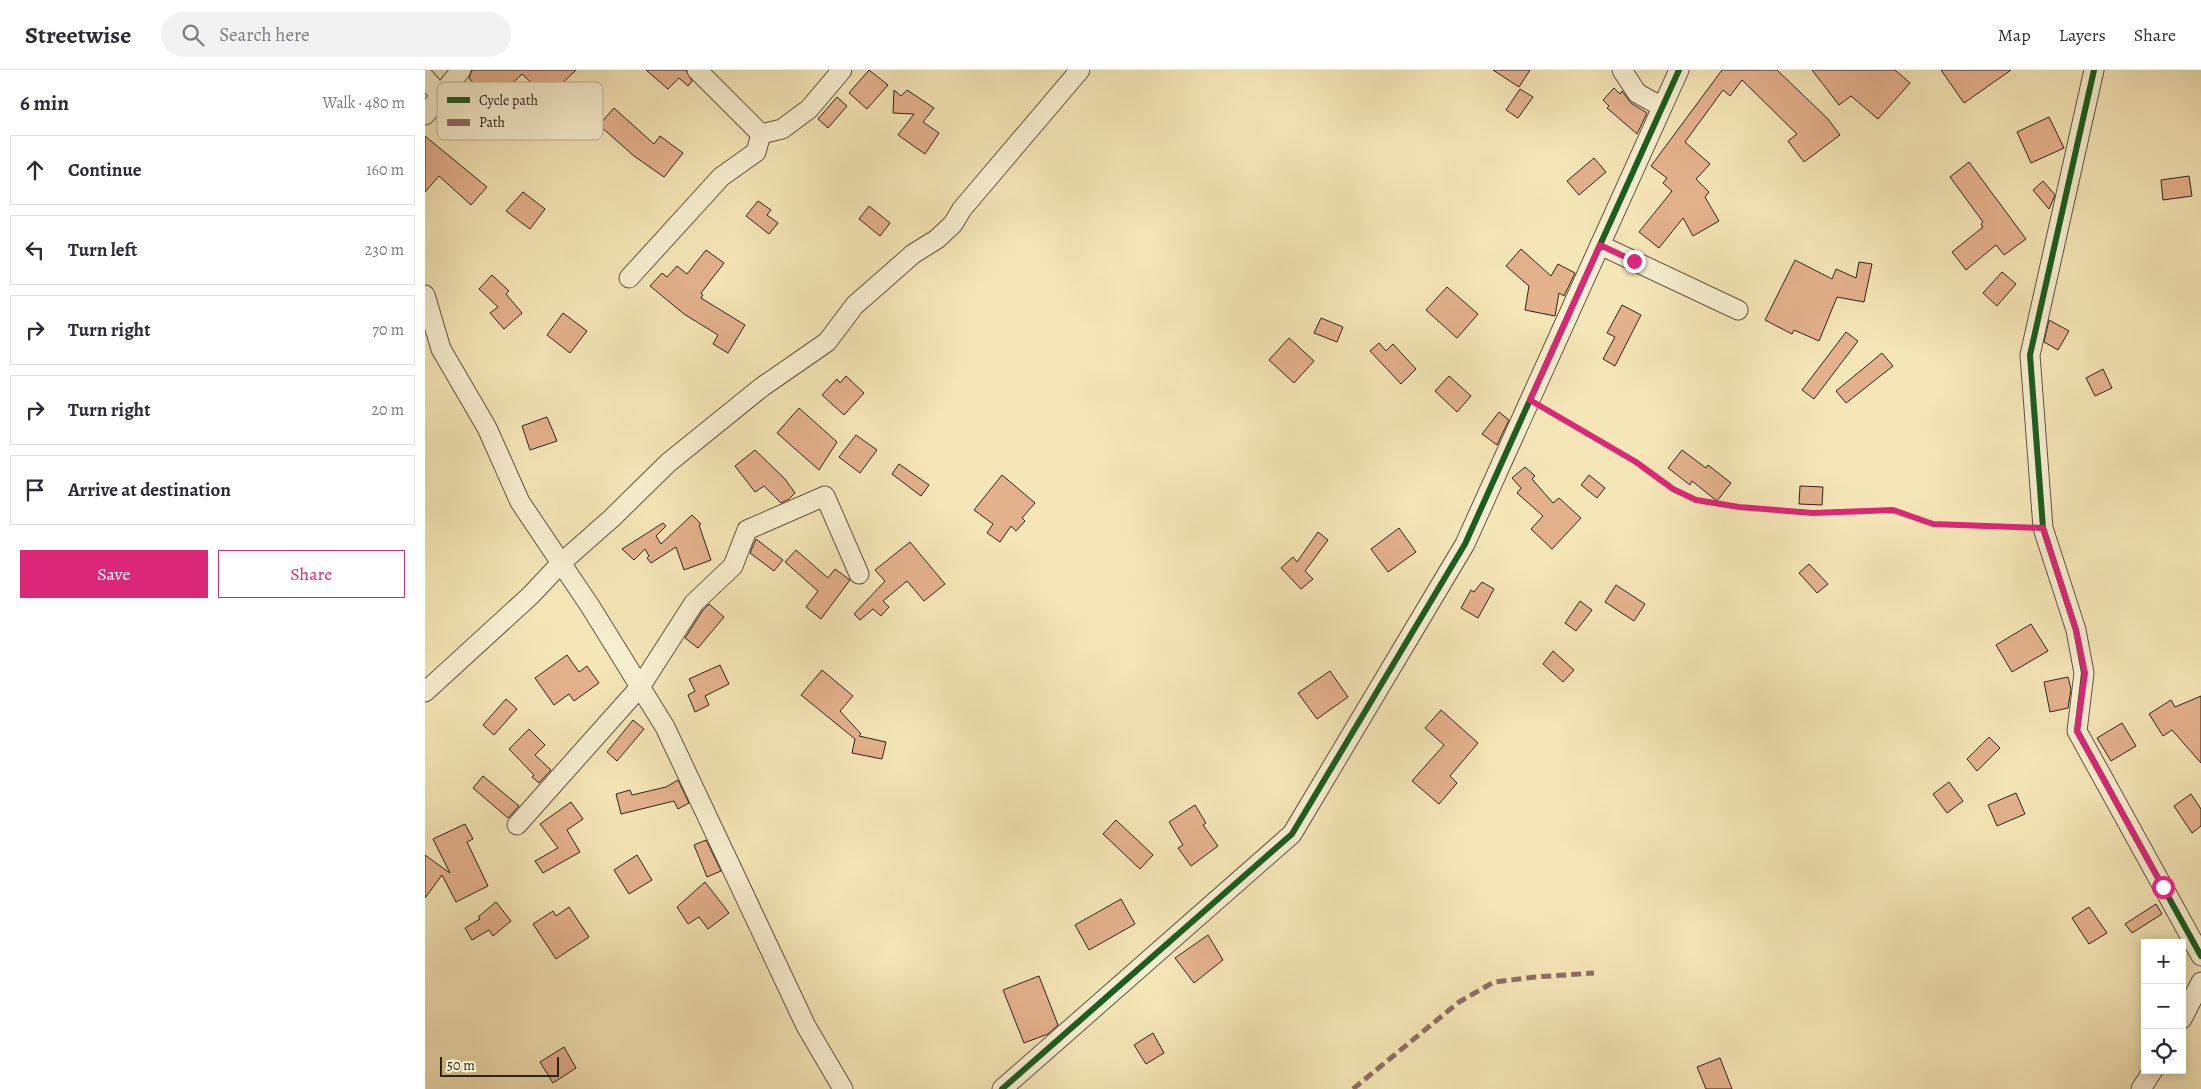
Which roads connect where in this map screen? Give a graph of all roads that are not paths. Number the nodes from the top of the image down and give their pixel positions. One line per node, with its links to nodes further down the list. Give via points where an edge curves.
1 (461, 70): 9 (street)
2 (697, 70): 14 (street)
3 (842, 70): 14 (street, via 809,109 782,129)
4 (1080, 70): 20 (street, via 962,209 953,224 855,305 827,342 762,387 668,463)
5 (1622, 70): 12 (street, via 1637,93)
6 (1679, 70): 12 (street)
7 (2093, 70): 25 (street, via 2030,354 2043,528 2076,630 2085,673 2077,731)
8 (425, 78): 10 (street)
9 (452, 82)
10 (437, 92)
11 (437, 101): 13 (street)
12 (1662, 107): 15 (street)
13 (425, 116)
14 (761, 134): 16 (street, via 756,152 721,177)
15 (1600, 245): 18 (street); 30 (street, via 1465,544 1292,834)
16 (629, 278)
17 (425, 295): 19 (street)
18 (1738, 310)
19 (433, 350): 20 (street, via 487,428 520,502)
20 (561, 563): 22 (street); 23 (street, via 531,595)
21 (859, 574): 22 (street, via 825,496 747,530 733,566 694,603)
22 (640, 687): 24 (street); 29 (street, via 665,727 806,1026)
23 (425, 692)
24 (517, 825)
25 (2201, 956)
26 (2201, 982): 27 (street)
27 (2186, 1010)
28 (2150, 1074): 31 (street)
29 (843, 1089)
30 (1003, 1089)
31 (2141, 1089)

